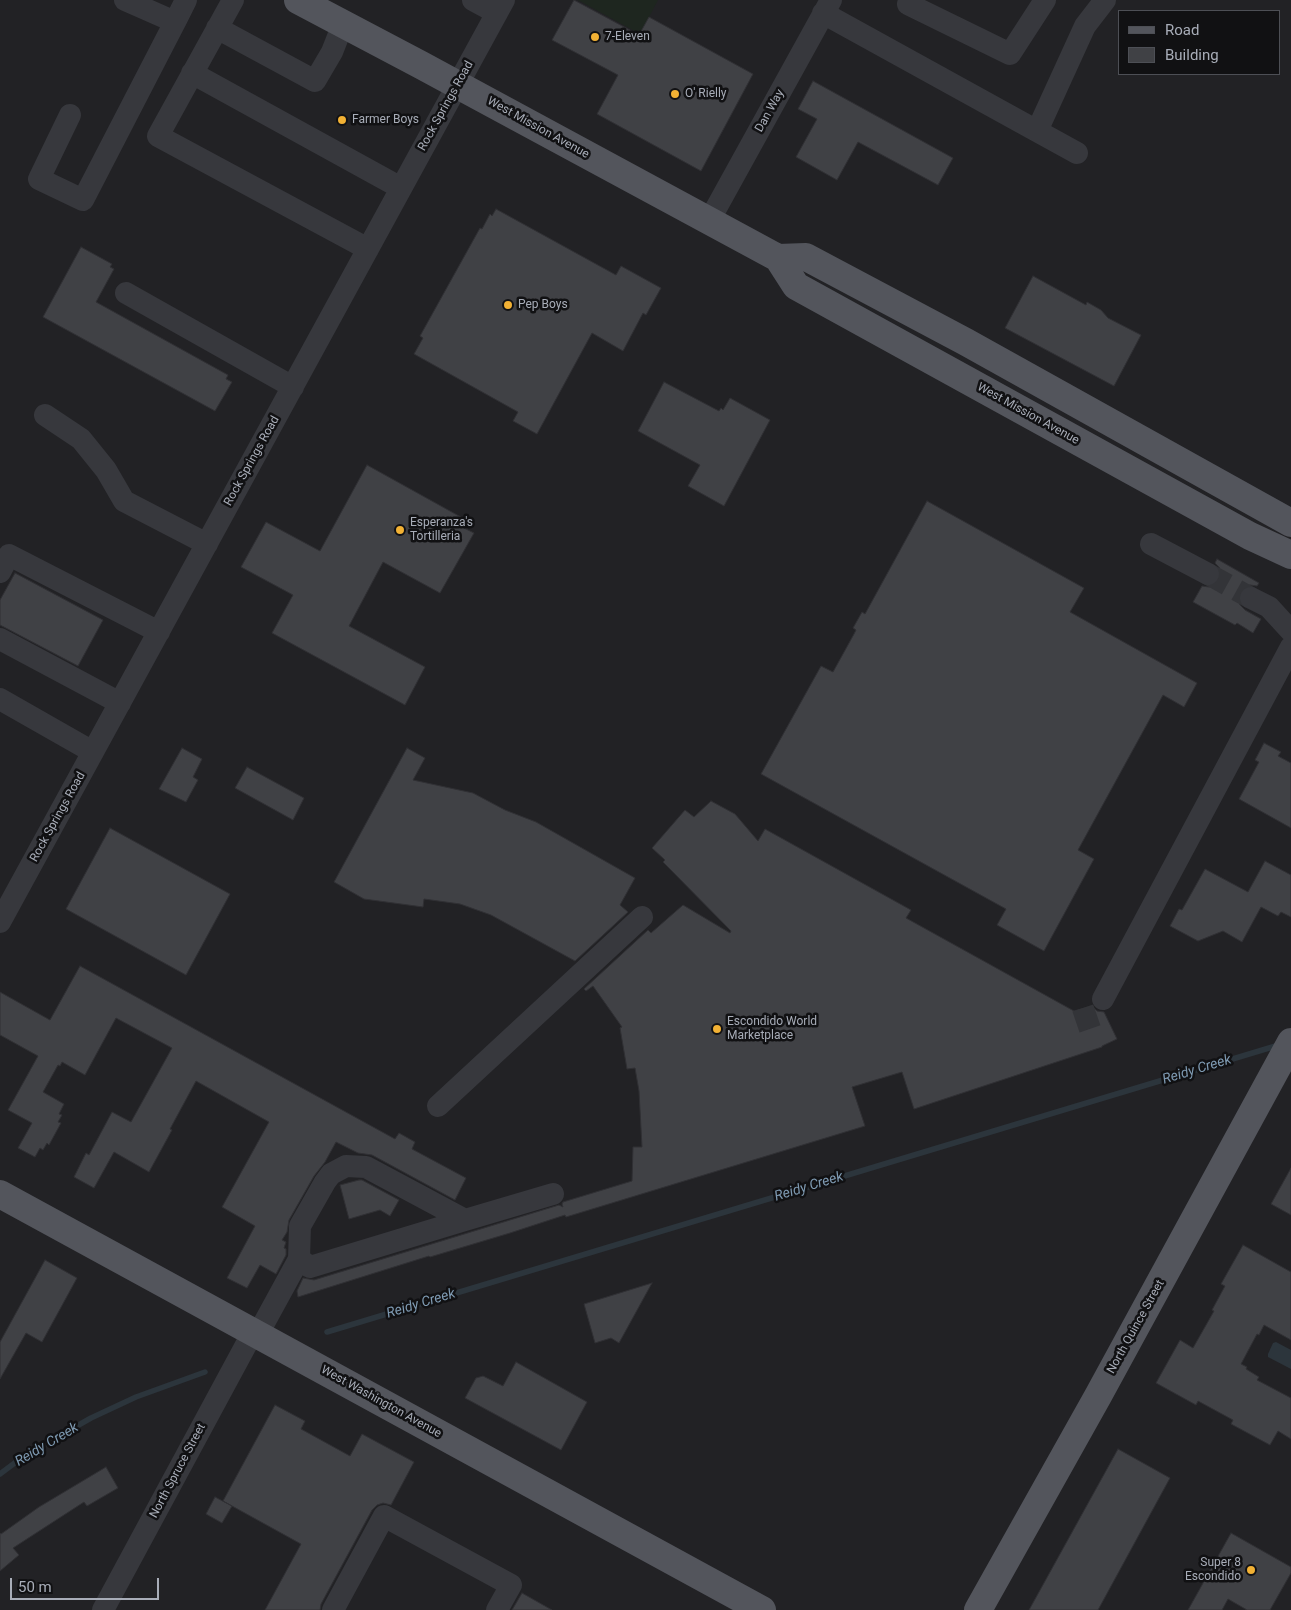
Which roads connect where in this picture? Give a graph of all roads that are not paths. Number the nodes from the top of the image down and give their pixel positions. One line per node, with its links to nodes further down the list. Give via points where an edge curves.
1 (125, 0): 11 (street)
2 (186, 0): 11 (street)
3 (233, 0): 13 (street)
4 (473, 0): 9 (street)
5 (910, 0): 6 (street, via 908,4 1010,54)
6 (1045, 0)
7 (1105, 0): 17 (street, via 1085,26)
8 (302, 1): 12 (main road, West Mission Avenue)
9 (501, 7): 15 (street, Rock Springs Road)
10 (827, 7): 17 (street); 20 (street, Dan Way)
11 (175, 22): 16 (street, via 83,200 39,179)
12 (343, 24): 13 (street, via 315,81); 15 (main road, West Mission Avenue)
13 (217, 28): 14 (street)
14 (192, 73): 19 (street); 21 (street, via 158,136)
15 (459, 85): 19 (street, Rock Springs Road); 20 (main road, West Mission Avenue)
16 (70, 114)
17 (1037, 131): 18 (street)
18 (1077, 153)
19 (401, 188): 21 (street, Rock Springs Road)
20 (708, 221): 22 (main road, West Mission Avenue)
21 (368, 249): 24 (street, Rock Springs Road)
22 (778, 258): 26 (main road, via 806,257); 29 (main road, West Mission Avenue, via 796,286)
23 (126, 293): 24 (street)
24 (293, 387): 27 (street, Rock Springs Road)
25 (44, 415): 27 (street, via 81,438 106,470 124,501)
26 (1291, 522)
27 (207, 544): 34 (street, Rock Springs Road)
28 (1151, 544): 31 (street)
29 (1291, 556)
30 (0, 572): 34 (street, via 9,555)
31 (1208, 574)
32 (1251, 598): 33 (street, via 1269,608)
33 (1291, 631)
34 (159, 632): 38 (street, Rock Springs Road)
35 (0, 639): 38 (street)
36 (1291, 647): 42 (street)
37 (0, 699): 39 (street)
38 (120, 703): 39 (street, Rock Springs Road)
39 (93, 752): 41 (street, Rock Springs Road)
40 (642, 918): 44 (street)
41 (0, 922)
42 (1105, 1007)
43 (1291, 1042): 54 (main road, North Quince Street)
44 (438, 1106)
45 (0, 1194): 49 (main road, West Washington Avenue)
46 (553, 1194): 47 (street)
47 (464, 1220): 48 (street, via 310,1267); 48 (street, via 366,1167 346,1166 331,1174 300,1226)
48 (299, 1259): 49 (street, North Spruce Street)
49 (256, 1333): 50 (street, North Spruce Street); 53 (main road, West Washington Avenue)
50 (103, 1610)
51 (333, 1610): 52 (street, via 384,1516 511,1585)
52 (497, 1610)
53 (762, 1610)
54 (978, 1610)

